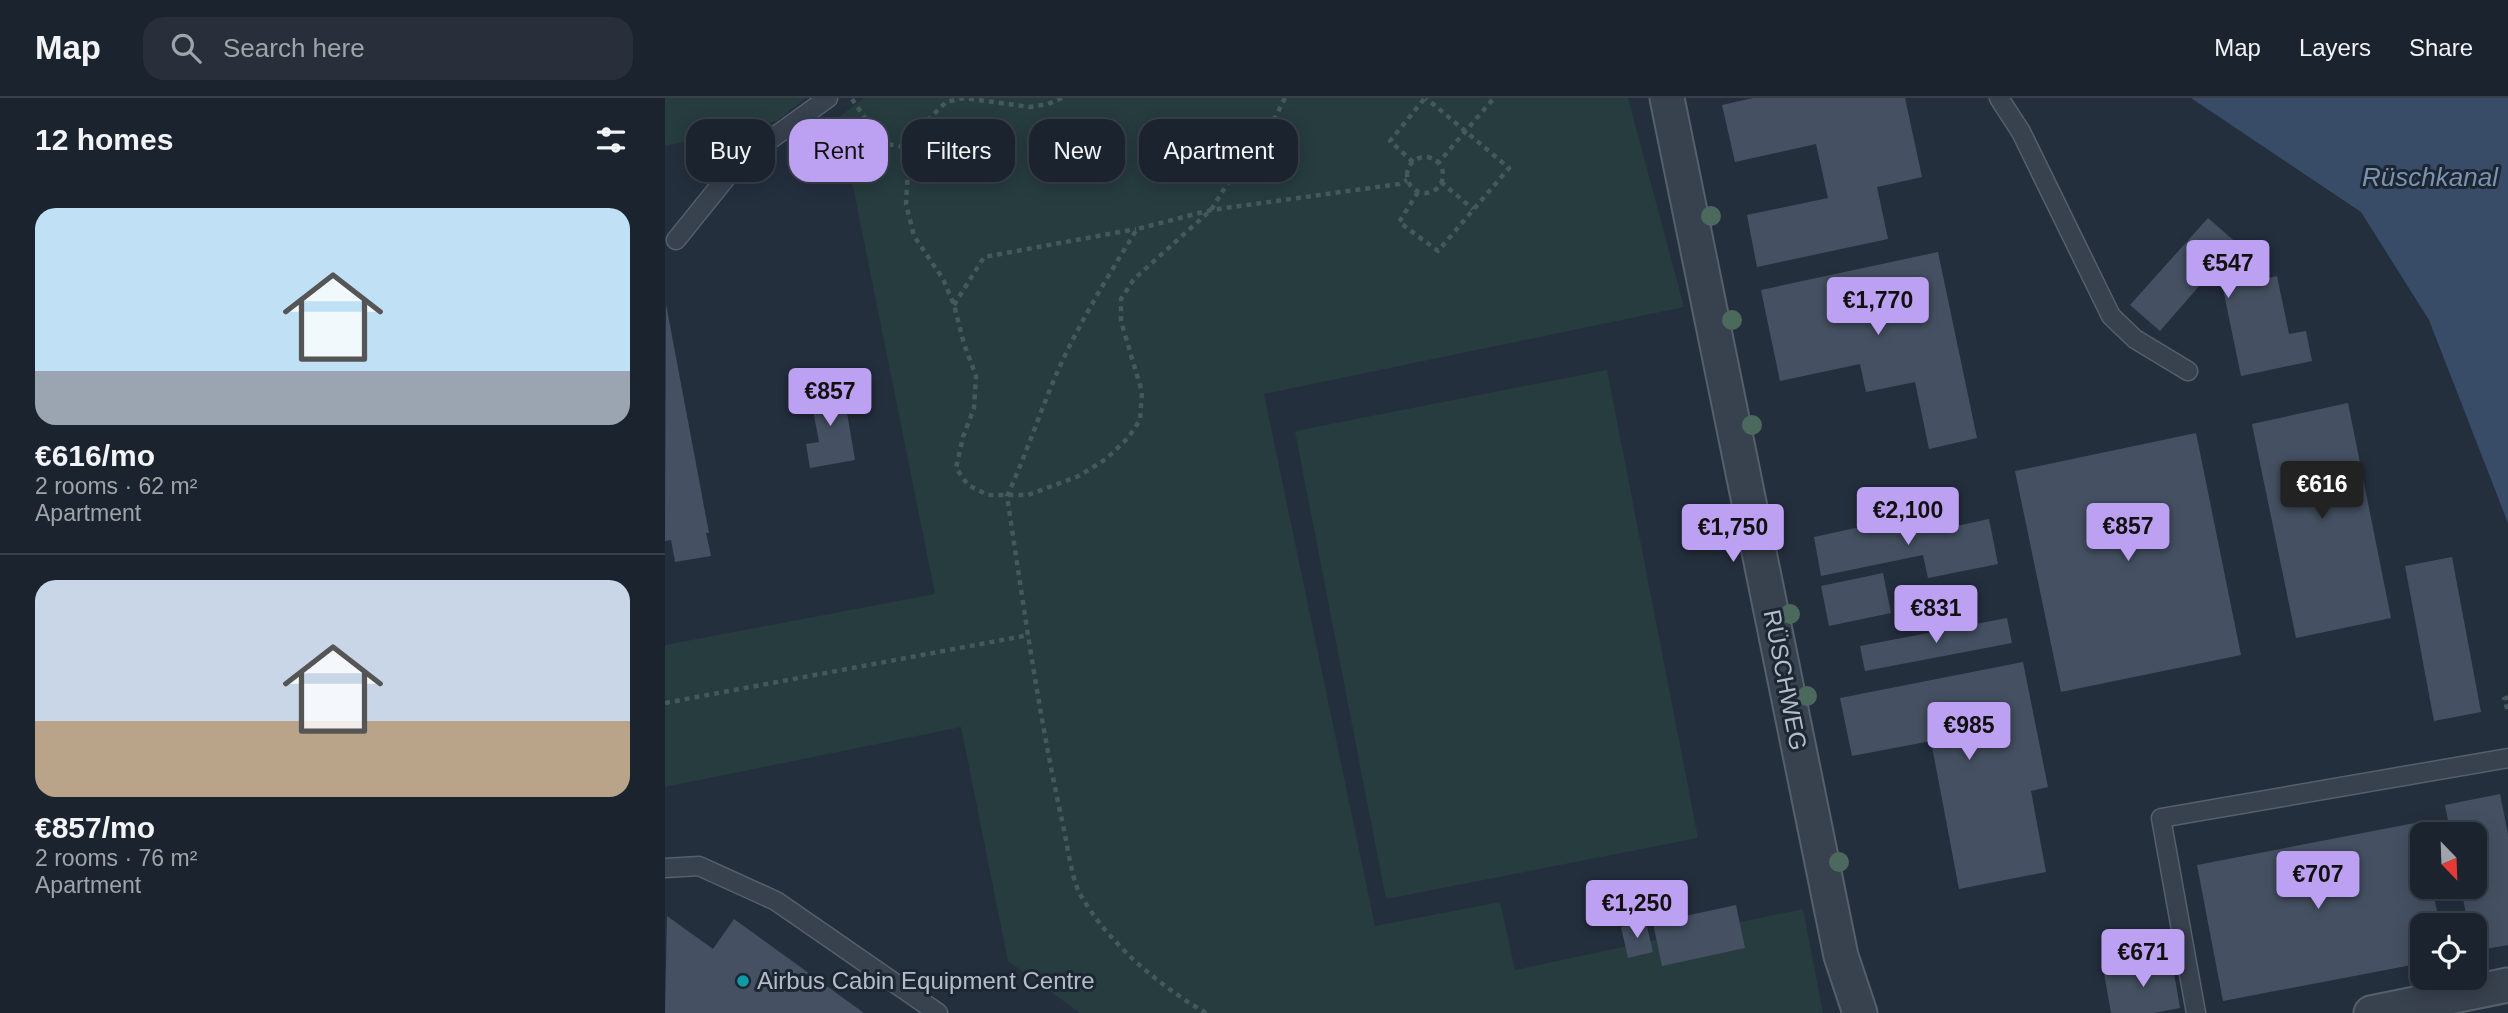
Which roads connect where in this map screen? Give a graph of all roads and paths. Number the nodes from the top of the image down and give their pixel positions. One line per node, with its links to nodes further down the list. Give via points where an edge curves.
1 (828, 98): 21 (lane, via 739,163)
2 (852, 98): 11 (path, via 883,143)
3 (1062, 98): 9 (path, via 1030,107 964,99 946,102)
4 (1285, 98): 19 (path, via 1257,153 1229,181)
5 (1425, 98): 10 (path); 13 (path, via 1390,141)
6 (1494, 98): 10 (path)
7 (1667, 98): 34 (street, RÜSCHWEG, via 1840,956)
8 (1999, 98): 23 (lane, via 2021,132 2111,316 2134,339)
9 (930, 119)
10 (1466, 131): 12 (path, via 1439,162); 18 (path, via 1509,168)
11 (902, 147)
12 (1435, 161): 13 (path, via 1423,157); 15 (path, via 1441,167)
13 (1413, 162): 14 (path)
14 (1407, 180): 17 (path); 19 (path)
15 (1441, 181): 17 (path, via 1430,192); 18 (path)
16 (907, 182): 22 (path, via 906,204 914,236)
17 (1418, 192): 18 (path, via 1399,222 1438,251)
18 (1473, 209)
19 (1211, 210): 20 (path); 24 (path, via 1134,279 1121,299 1121,321 1142,392 1140,420 1128,438 1079,476 1028,495)
20 (1137, 229): 22 (path, via 984,257); 24 (path, via 1060,366)
21 (676, 240)
22 (954, 304): 24 (path, via 976,376 974,408 956,468 968,485 988,495)
23 (2188, 371)
24 (1007, 496): 25 (path)
25 (1029, 635): 27 (path); 33 (path, via 1078,891 1099,922 1139,964)
26 (2508, 697): 28 (path, via 2504,699)
27 (665, 703)
28 (2508, 710)
29 (2508, 758): 35 (lane, via 2161,817)
30 (665, 868): 32 (lane, via 699,866 776,901)
31 (2508, 985): 36 (street)
32 (938, 1013)
33 (1206, 1013)
34 (1860, 1013)
35 (2196, 1013)
36 (2371, 1013)

